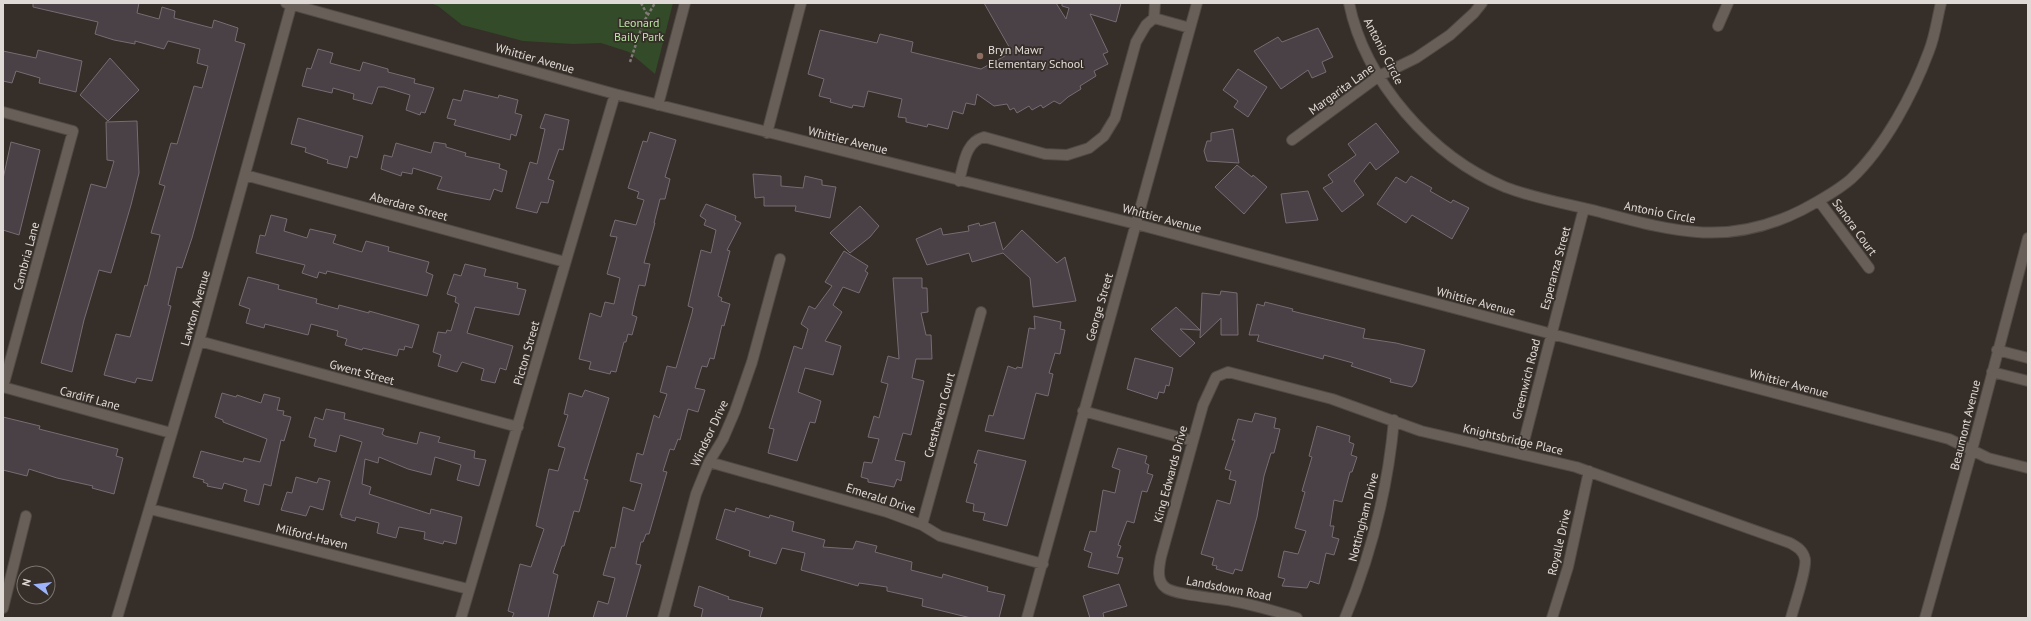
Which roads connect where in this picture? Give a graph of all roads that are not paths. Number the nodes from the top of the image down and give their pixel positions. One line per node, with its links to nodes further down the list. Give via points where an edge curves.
1 (290, 3): 14 (street, Whittier Avenue); 19 (street, Lawton Avenue)
2 (685, 3): 15 (street)
3 (801, 3): 17 (street)
4 (1155, 3): 10 (street)
5 (1197, 3): 12 (street, George Street)
6 (1349, 3): 13 (street, Antonio Circle, via 1353,20)
7 (1482, 3): 13 (street, Margarita Lane, via 1450,36 1416,58)
8 (1728, 3): 11 (street)
9 (1941, 3): 21 (street, Antonio Circle, via 1930,49 1910,96 1878,148 1850,179)
10 (1154, 18): 12 (street); 20 (street, via 1146,25 1136,42 1115,118 1104,136 1089,148 1066,155 1045,154 984,137 975,139 969,146)
11 (1718, 26)
12 (1190, 28): 23 (street, George Street)
13 (1379, 76): 18 (street, Margarita Lane); 22 (street, Antonio Circle, via 1418,128 1450,155 1504,186 1532,196)
14 (615, 94): 15 (street, Whittier Avenue); 26 (street, Picton Street)
15 (658, 105): 17 (street, Whittier Avenue)
16 (3, 112): 36 (street, Cambria Lane, via 73,131)
17 (767, 133): 20 (street, Whittier Avenue)
18 (1292, 140)
19 (245, 175): 26 (street, Aberdare Street); 30 (street, Lawton Avenue)
20 (959, 180): 23 (street, Whittier Avenue)
21 (1819, 201): 22 (street, Antonio Circle, via 1760,228 1709,234 1681,232); 27 (street, Sanora Court)
22 (1584, 208): 29 (street, Esperanza Street)
23 (1136, 224): 29 (street, Whittier Avenue); 37 (street, George Street)
24 (2028, 238): 31 (street, Beaumont Avenue)
25 (780, 259): 44 (street, Windsor Drive, via 752,362 723,439)
26 (565, 262): 39 (street, Picton Street)
27 (1869, 268)
28 (981, 312): 49 (street, Cresthaven Court)
29 (1551, 334): 42 (street, Whittier Avenue, via 1949,439); 43 (street, Greenwich Road)
30 (199, 342): 39 (street, Gwent Street); 40 (street, Lawton Avenue)
31 (1998, 350): 32 (street); 33 (street, Beaumont Avenue)
32 (2028, 358)
33 (1992, 372): 35 (street); 42 (street, Beaumont Avenue)
34 (1216, 377): 38 (street, Knightsbridge Place, via 1228,372 1241,374 1332,399); 41 (street, King Edwards Drive, via 1203,405)
35 (2028, 381)
36 (3, 387): 40 (street, Cardiff Lane)
37 (1083, 411): 41 (street); 50 (street, George Street)
38 (1394, 420): 43 (street, Knightsbridge Place, via 1421,431); 59 (street, Nottingham Drive, via 1391,455 1377,525 1356,593)
39 (518, 427): 52 (street, Picton Street)
40 (171, 433): 47 (street, Lawton Avenue)
41 (1193, 441): 51 (street, King Edwards Drive, via 1161,557 1158,570)
42 (1972, 450): 45 (street, Whittier Avenue, via 1988,458); 62 (street, Beaumont Avenue)
43 (1521, 453): 46 (street, Knightsbridge Place)
44 (709, 462): 49 (street, Emerald Drive, via 887,512); 56 (street, Windsor Drive, via 696,494)
45 (2028, 468)
46 (1589, 471): 60 (street, Royalle Drive, via 1568,567); 61 (street, Knightsbridge Place, via 1790,543 1800,549 1805,559 1804,570)
47 (150, 509): 52 (street, Milford-Haven); 54 (street, Lawton Avenue)
48 (26, 516): 53 (street)
49 (922, 525): 50 (street, Emerald Drive, via 940,536)
50 (1043, 564): 57 (street, George Street)
51 (1160, 581): 58 (street, Landsdown Road, via 1166,588 1205,598 1270,609)
52 (468, 589): 55 (street, Picton Street)
53 (3, 608)
54 (117, 618)
55 (461, 618)
56 (663, 618)
57 (1027, 618)
58 (1297, 618)
59 (1345, 618)
60 (1552, 618)
61 (1791, 618)
62 (1925, 618)

